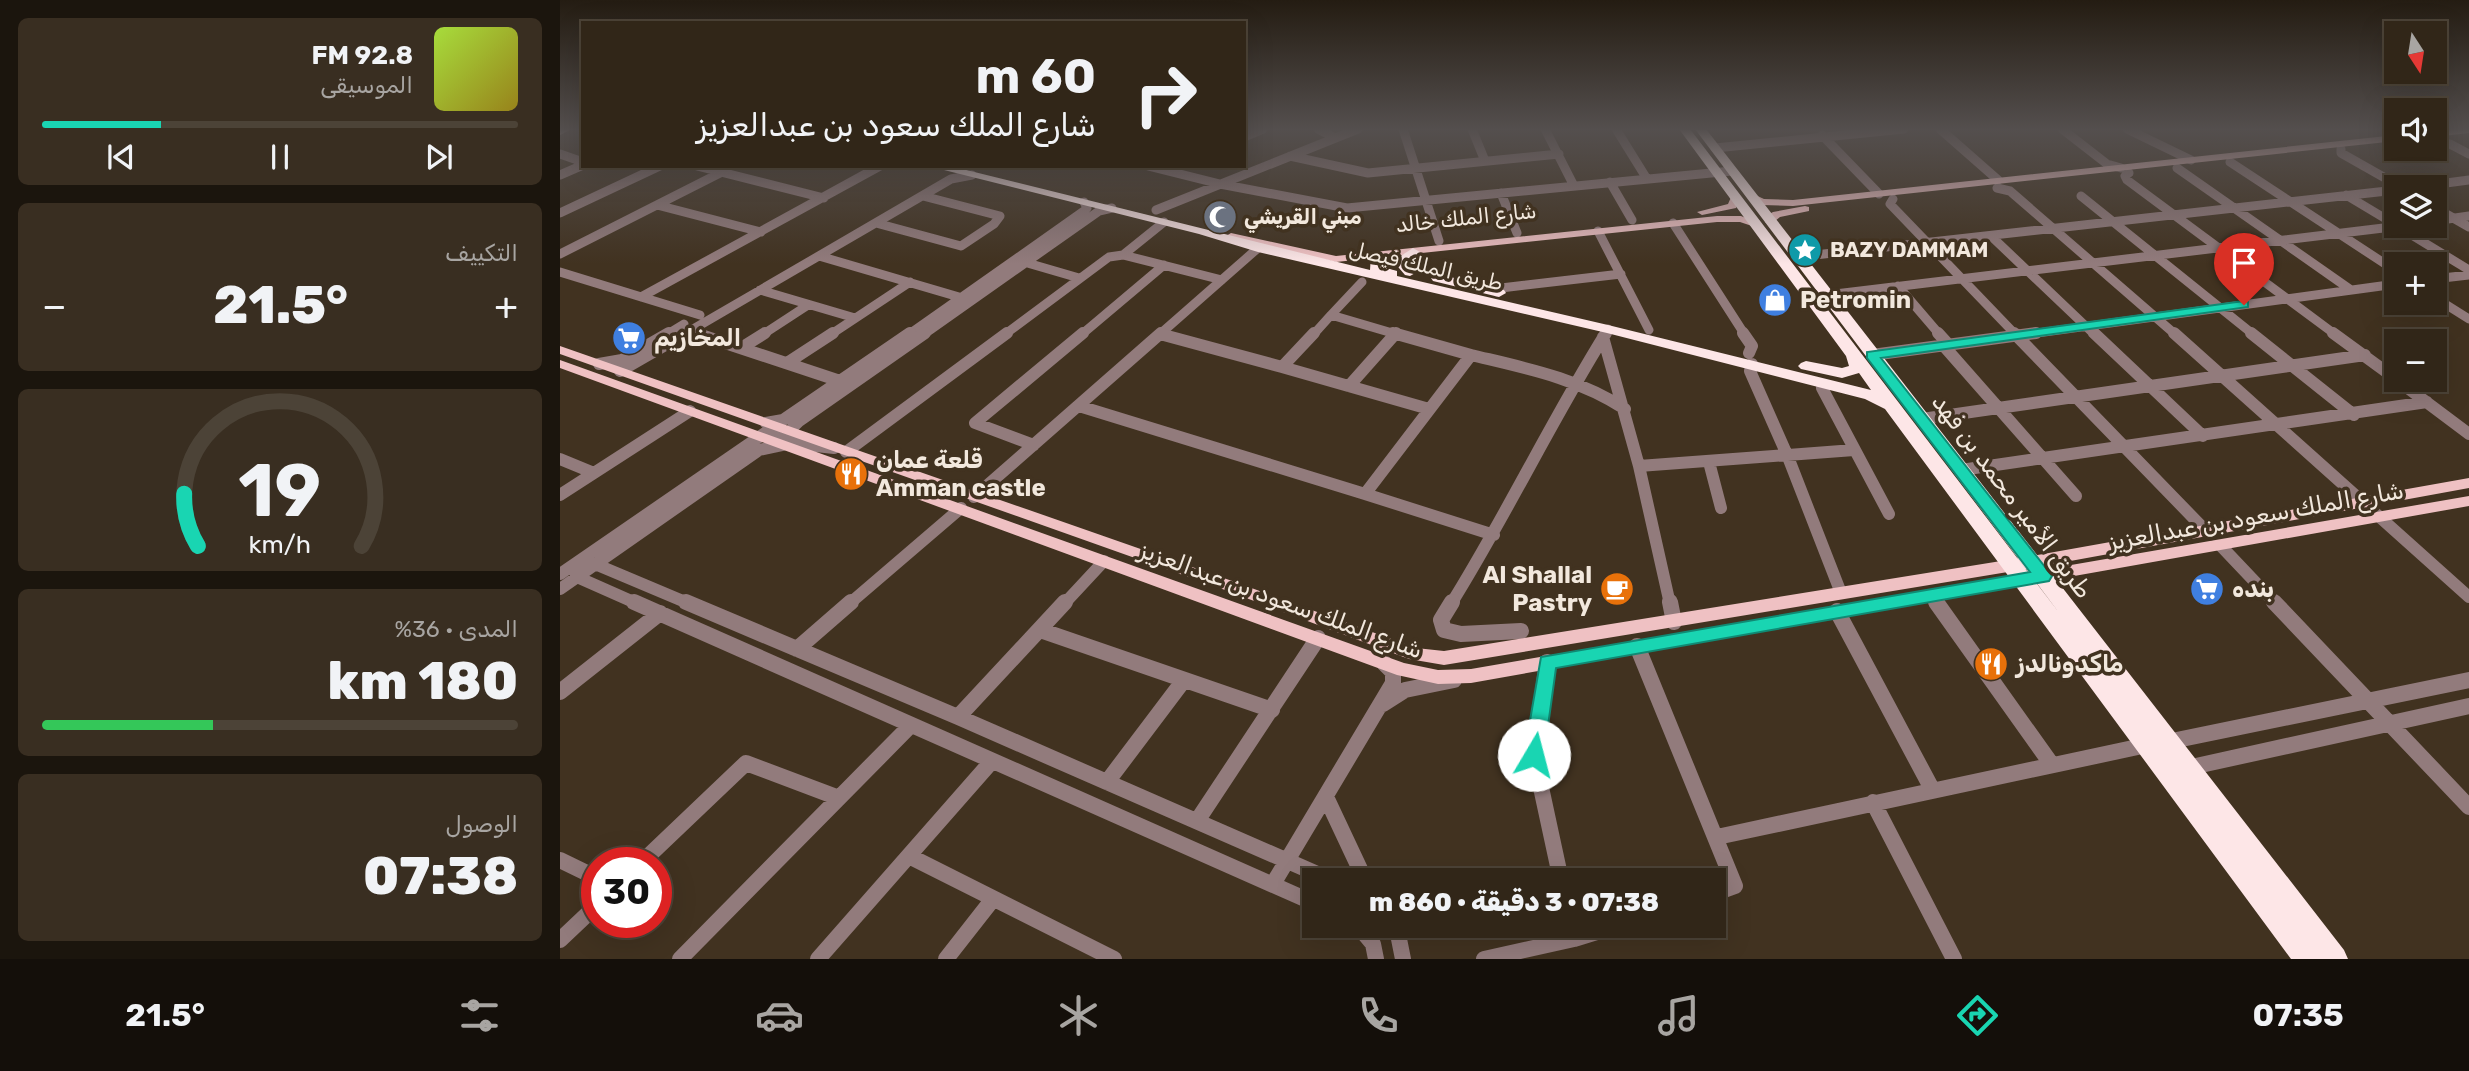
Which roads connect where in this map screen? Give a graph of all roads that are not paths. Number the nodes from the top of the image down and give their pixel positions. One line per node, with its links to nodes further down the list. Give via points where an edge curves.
1 (644, 174): 46 (street)
2 (719, 174): 42 (street)
3 (729, 174): 37 (street)
4 (866, 174): 37 (street)
5 (945, 174): 114 (street)
6 (965, 174): 34 (street)
7 (982, 174): 41 (highway, طريق الملك فيصل)
8 (984, 174): 50 (highway, طريق الملك فيصل)
9 (1183, 174): 26 (street)
10 (1246, 174): 26 (street)
11 (1416, 174): 39 (street)
12 (1568, 174): 28 (street)
13 (1644, 174): 21 (street)
14 (1705, 174): 21 (street)
15 (1725, 174): 36 (highway, طريق الأمير محمد بن فهد)
16 (1859, 174): 32 (street)
17 (1986, 174): 27 (street)
18 (2126, 174): 27 (main road); 49 (street)
19 (2185, 174): 45 (street)
20 (2247, 174): 40 (street)
21 (1647, 179): 23 (street)
22 (2469, 180): 24 (street)
23 (1610, 182): 28 (street); 55 (street)
24 (2458, 182): 25 (street); 29 (street)
25 (2447, 183)
26 (1220, 184): 39 (street, via 1347,208); 50 (street)
27 (1997, 184): 32 (main road); 38 (main road); 64 (street)
28 (1574, 186): 31 (street)
29 (2469, 188)
30 (2384, 191): 33 (street)
31 (1501, 193): 39 (street); 68 (street)
32 (1879, 194): 43 (main road)
33 (2346, 195): 40 (street); 52 (street)
34 (923, 196): 58 (street); 58 (street, via 1000,216 961,246)
35 (2081, 196): 57 (street)
36 (1744, 197): 43 (main road); 48 (main road, شارع الملك خالد); 60 (highway, طريق الأمير محمد بن فهد)
37 (824, 198): 67 (street)
38 (1893, 199): 43 (main road); 74 (street, via 1890,204)
39 (1424, 201): 73 (street)
40 (2288, 201): 45 (street); 69 (street)
41 (1084, 202): 44 (highway, طريق الملك فيصل); 56 (street, via 1087,208)
42 (657, 205): 67 (street); 79 (street)
43 (1796, 206): 60 (main road)
44 (1112, 208): 50 (highway, طريق الملك فيصل); 61 (street)
45 (2236, 209): 49 (street); 72 (street)
46 (560, 213)
47 (2447, 213): 53 (street)
48 (1715, 215): 55 (main road, شارع الملك خالد); 59 (main road, شارع الملك خالد); 60 (main road, شارع الملك خالد)
49 (2178, 215): 57 (street); 75 (street)
50 (1160, 216): 65 (highway, طريق الملك فيصل); 77 (highway, طريق الملك فيصل); 80 (street)
51 (2469, 216): 53 (street)
52 (2384, 218)
53 (2455, 218): 54 (street); 62 (street)
54 (2447, 219)
55 (1632, 220): 68 (main road, شارع الملك خالد)
56 (1067, 222): 61 (street); 108 (street)
57 (2116, 222): 64 (street); 81 (street)
58 (876, 223): 82 (street)
59 (1673, 223): 66 (main road, شارع الملك خالد); 132 (street, via 1752,346)
60 (1763, 223): 83 (highway, طريق الأمير محمد بن فهد); 130 (highway, طريق الأمير محمد بن فهد)
61 (1079, 225): 86 (street)
62 (2469, 227)
63 (2384, 228): 69 (street)
64 (2054, 229): 70 (street); 87 (street)
65 (1203, 231): 76 (highway, طريق الملك فيصل); 84 (main road, via 1323,258)
66 (1598, 231): 78 (main road, شارع الملك خالد); 94 (street)
67 (761, 232): 107 (street)
68 (1517, 233): 73 (main road, شارع الملك خالد)
69 (2339, 233): 72 (street); 88 (street)
70 (1991, 236): 74 (street); 90 (street)
71 (2416, 238): 93 (street)
72 (2281, 240): 75 (street); 104 (street)
73 (1433, 242): 77 (main road, شارع الملك خالد); 85 (main road, via 1388,249)
74 (1926, 242): 83 (street); 97 (street)
75 (2221, 247): 81 (street); 109 (street)
76 (1258, 248): 98 (street); 113 (highway, طريق الملك فيصل)
77 (1318, 250): 84 (highway, طريق الملك فيصل)
78 (1413, 251): 85 (main road, شارع الملك خالد); 92 (highway, via 1400,261)
79 (560, 254)
80 (1123, 255): 89 (street); 96 (street, via 1109,257)
81 (2156, 255): 87 (street); 112 (street)
82 (819, 256): 99 (street); 103 (street)
83 (1797, 257): 106 (highway, طريق الأمير محمد بن فهد)
84 (1351, 258): 85 (highway, طريق الملك فيصل)
85 (1377, 259): 92 (highway, طريق الملك فيصل); 113 (highway, via 1376,269 1382,272)
86 (1024, 262): 96 (street); 149 (street)
87 (2094, 262): 90 (street); 116 (street)
88 (2384, 263)
89 (1164, 265): 98 (street); 163 (street, via 975,423)
90 (2027, 271): 97 (street); 119 (street)
91 (560, 272): 107 (street)
92 (1410, 272): 105 (highway, طريق الملك فيصل)
93 (2469, 273): 95 (street)
94 (1621, 274): 105 (street); 120 (street)
95 (2447, 277)
96 (1079, 278): 165 (street)
97 (1962, 278): 101 (street); 125 (street)
98 (1222, 280): 124 (street)
99 (910, 282): 108 (street); 117 (street)
100 (1362, 282): 115 (street)
101 (1898, 286): 106 (street); 126 (street)
102 (2384, 286): 104 (street)
103 (760, 290): 110 (street); 121 (street)
104 (2351, 290): 109 (street)
105 (1497, 292): 120 (highway, طريق الملك فيصل)
106 (1827, 295): 130 (highway, طريق الأمير محمد بن فهد)
107 (640, 297): 114 (street)
108 (959, 297): 142 (street)
109 (2289, 298): 112 (street); 131 (street)
110 (808, 305): 117 (street); 127 (street)
111 (2447, 305): 118 (street)
112 (2221, 308): 116 (street); 137 (street)
113 (1544, 314): 123 (highway, طريق الملك فيصل)
114 (700, 315): 135 (street, via 622,360)
115 (1331, 315): 122 (street); 136 (street)
116 (2155, 317): 119 (street); 140 (street)
117 (855, 318): 134 (street)
118 (2469, 319)
119 (2086, 326): 125 (street); 145 (street)
120 (1649, 330): 132 (highway, طريق الملك فيصل)
121 (690, 331): 127 (street); 139 (street)
122 (1396, 333): 129 (street); 144 (street)
123 (1606, 333): 132 (highway, طريق الملك فيصل); 143 (street); 152 (street)
124 (1160, 334): 136 (street); 150 (street)
125 (2016, 334): 126 (street); 147 (street)
126 (1945, 345): 130 (street); 154 (street)
127 (741, 348): 134 (street)
128 (560, 350): 135 (main road, شارع الملك سعود بن عبدالعزيز)
129 (1471, 355): 143 (street); 151 (street)
130 (1863, 355): 141 (highway, via 1855,369); 153 (highway, طريق الأمير محمد بن فهد); 157 (highway, طريق الأمير محمد بن فهد)
131 (2365, 355): 137 (street); 138 (street)
132 (1750, 359): 141 (highway, طريق الملك فيصل); 167 (street, via 1750,371)
133 (560, 363): 139 (main road, via 604,375); 155 (main road, شارع الملك سعود بن عبدالعزيز)
134 (787, 363): 142 (street)
135 (599, 364): 139 (main road, شارع الملك سعود بن عبدالعزيز)
136 (1282, 367): 144 (street)
137 (2295, 367): 140 (street); 156 (street)
138 (2384, 369)
139 (620, 372): 159 (main road, شارع الملك سعود بن عبدالعزيز)
140 (2224, 376): 145 (street); 158 (street)
141 (1827, 381): 153 (highway, طريق الملك فيصل, via 1871,395); 166 (street)
142 (840, 382): 149 (street)
143 (1576, 382): 152 (street); 186 (street)
144 (1349, 386): 151 (street)
145 (2150, 387): 147 (street); 161 (street)
146 (2414, 392): 148 (street)
147 (2078, 397): 154 (street); 164 (street)
148 (2427, 402): 156 (street); 160 (street)
149 (815, 405): 159 (street); 162 (street)
150 (1079, 406): 163 (street); 175 (street)
151 (1429, 409): 175 (street)
152 (1625, 409): 171 (street)
153 (1892, 409): 193 (highway, طريق الأمير محمد بن فهد)
154 (1999, 409): 157 (street); 169 (street)
155 (690, 411): 159 (main road, شارع الملك سعود بن عبدالعزيز); 173 (street)
156 (2354, 415): 158 (street)
157 (1922, 419): 172 (highway, طريق الأمير محمد بن فهد)
158 (2278, 425): 161 (street); 179 (street)
159 (762, 430): 162 (main road, شارع الملك سعود بن عبدالعزيز); 165 (street); 192 (street)
160 (2469, 434)
161 (2203, 436): 164 (street)
162 (788, 439): 165 (main road, شارع الملك سعود بن عبدالعزيز); 181 (main road, شارع الملك سعود بن عبدالعزيز); 189 (street, via 760,450)
163 (1034, 445): 178 (street)
164 (2127, 447): 169 (street); 185 (street)
165 (840, 450): 178 (main road, شارع الملك سعود بن عبدالعزيز)
166 (1854, 450): 167 (street); 183 (street)
167 (1788, 457): 170 (street); 196 (street)
168 (560, 459): 173 (street)
169 (2044, 459): 172 (street); 177 (street)
170 (1709, 462): 171 (street); 182 (street)
171 (1639, 466): 201 (street)
172 (1961, 470): 190 (highway, طريق الأمير محمد بن فهد)
173 (594, 473): 176 (street)
174 (2469, 483): 179 (main road, شارع الملك سعود بن عبدالعزيز)
175 (1365, 494): 186 (street)
176 (560, 495)
177 (2076, 496)
178 (974, 497): 194 (main road, شارع الملك سعود بن عبدالعزيز)
179 (2363, 501): 184 (street); 185 (main road, شارع الملك سعود بن عبدالعزيز)
180 (2469, 501): 184 (main road, شارع الملك سعود بن عبدالعزيز)
181 (961, 508): 188 (main road, شارع الملك سعود بن عبدالعزيز); 207 (street)
182 (1721, 508)
183 (1889, 514)
184 (2380, 517): 187 (main road, شارع الملك سعود بن عبدالعزيز); 198 (street)
185 (2206, 531): 190 (main road, شارع الملك سعود بن عبدالعزيز)
186 (1494, 535): 203 (street, via 1441,620 1444,630 1461,634)
187 (2221, 545): 190 (main road, شارع الملك سعود بن عبدالعزيز); 214 (street)
188 (1104, 561): 191 (main road, شارع الملك سعود بن عبدالعزيز); 202 (street)
189 (595, 564): 192 (street); 207 (street)
190 (2038, 569): 193 (main road, شارع الملك سعود بن عبدالعزيز); 221 (highway, طريق الأمير محمد بن فهد)
191 (1131, 570): 194 (main road, via 1222,596 1233,592); 205 (main road, شارع الملك سعود بن عبدالعزيز)
192 (570, 572): 195 (street); 200 (street)
193 (2017, 573): 196 (main road, شارع الملك سعود بن عبدالعزيز); 197 (main road, شارع الملك سعود بن عبدالعزيز); 222 (highway, طريق الأمير محمد بن فهد)
194 (1230, 586): 201 (main road, شارع الملك سعود بن عبدالعزيز, via 1415,654 1437,657)
195 (560, 589)
196 (1841, 593): 201 (main road, شارع الملك سعود بن عبدالعزيز); 204 (main road, via 1843,600 1837,604 1766,615)
197 (1931, 596): 199 (main road, شارع الملك سعود بن عبدالعزيز); 224 (street)
198 (2469, 597)
199 (1837, 611): 204 (main road, شارع الملك سعود بن عبدالعزيز); 227 (street)
200 (660, 614): 213 (street); 220 (street)
201 (1674, 622)
202 (1040, 630): 211 (street); 218 (street)
203 (1521, 631)
204 (1709, 633): 206 (main road, شارع الملك سعود بن عبدالعزيز)
205 (1318, 638): 209 (main road, شارع الملك سعود بن عبدالعزيز); 217 (street)
206 (1637, 646): 208 (main road, شارع الملك سعود بن عبدالعزيز); 233 (street)
207 (797, 649): 218 (street)
208 (1547, 662): 210 (main road, شارع الملك سعود بن عبدالعزيز); 240 (street, via 1534,755)
209 (1384, 663): 210 (main road, شارع الملك سعود بن عبدالعزيز, via 1422,675); 216 (street, via 1394,677)
210 (1471, 676): 216 (street, via 1405,690)
211 (1184, 680): 217 (street); 226 (street)
212 (2469, 680): 214 (street)
213 (560, 692)
214 (2367, 701): 219 (street); 221 (street)
215 (2469, 706): 219 (street)
216 (1380, 707): 228 (street)
217 (1272, 710): 232 (street)
218 (958, 717): 226 (street)
219 (2390, 723): 225 (street); 231 (street)
220 (911, 725): 223 (street); 229 (street)
221 (2166, 742): 225 (highway, طريق الأمير محمد بن فهد)
222 (2147, 745): 224 (street); 252 (highway, طريق الأمير محمد بن فهد)
223 (992, 761): 235 (street); 242 (street)
224 (2052, 765): 227 (street)
225 (2186, 768): 261 (highway, طريق الأمير محمد بن فهد)
226 (1107, 782): 232 (street)
227 (1932, 789): 230 (street)
228 (1326, 797): 237 (street); 239 (street)
229 (839, 798): 234 (street, via 746,763); 253 (street)
230 (1873, 802): 233 (street); 260 (street)
231 (2469, 807)
232 (1197, 821): 237 (street)
233 (1717, 837): 243 (street, via 1735,886)
234 (658, 847)
235 (909, 856): 245 (street); 254 (street)
236 (560, 860): 241 (street)
237 (1288, 861): 238 (street); 242 (street)
238 (1304, 868)
239 (1359, 868)
240 (1558, 868)
241 (581, 870)
242 (1273, 884): 244 (street)
243 (1726, 889)
244 (1302, 897)
245 (993, 899): 251 (street); 255 (street)
246 (581, 920): 250 (street)
247 (1368, 938): 257 (street)
248 (1399, 938): 258 (street)
249 (1555, 938): 259 (street)
250 (560, 940)
251 (1085, 953): 256 (street)
252 (2304, 958)
253 (680, 959)
254 (818, 959)
255 (946, 959)
256 (1114, 959)
257 (1376, 959)
258 (1403, 959)
259 (1484, 959)
260 (1954, 959)
261 (2335, 959)

